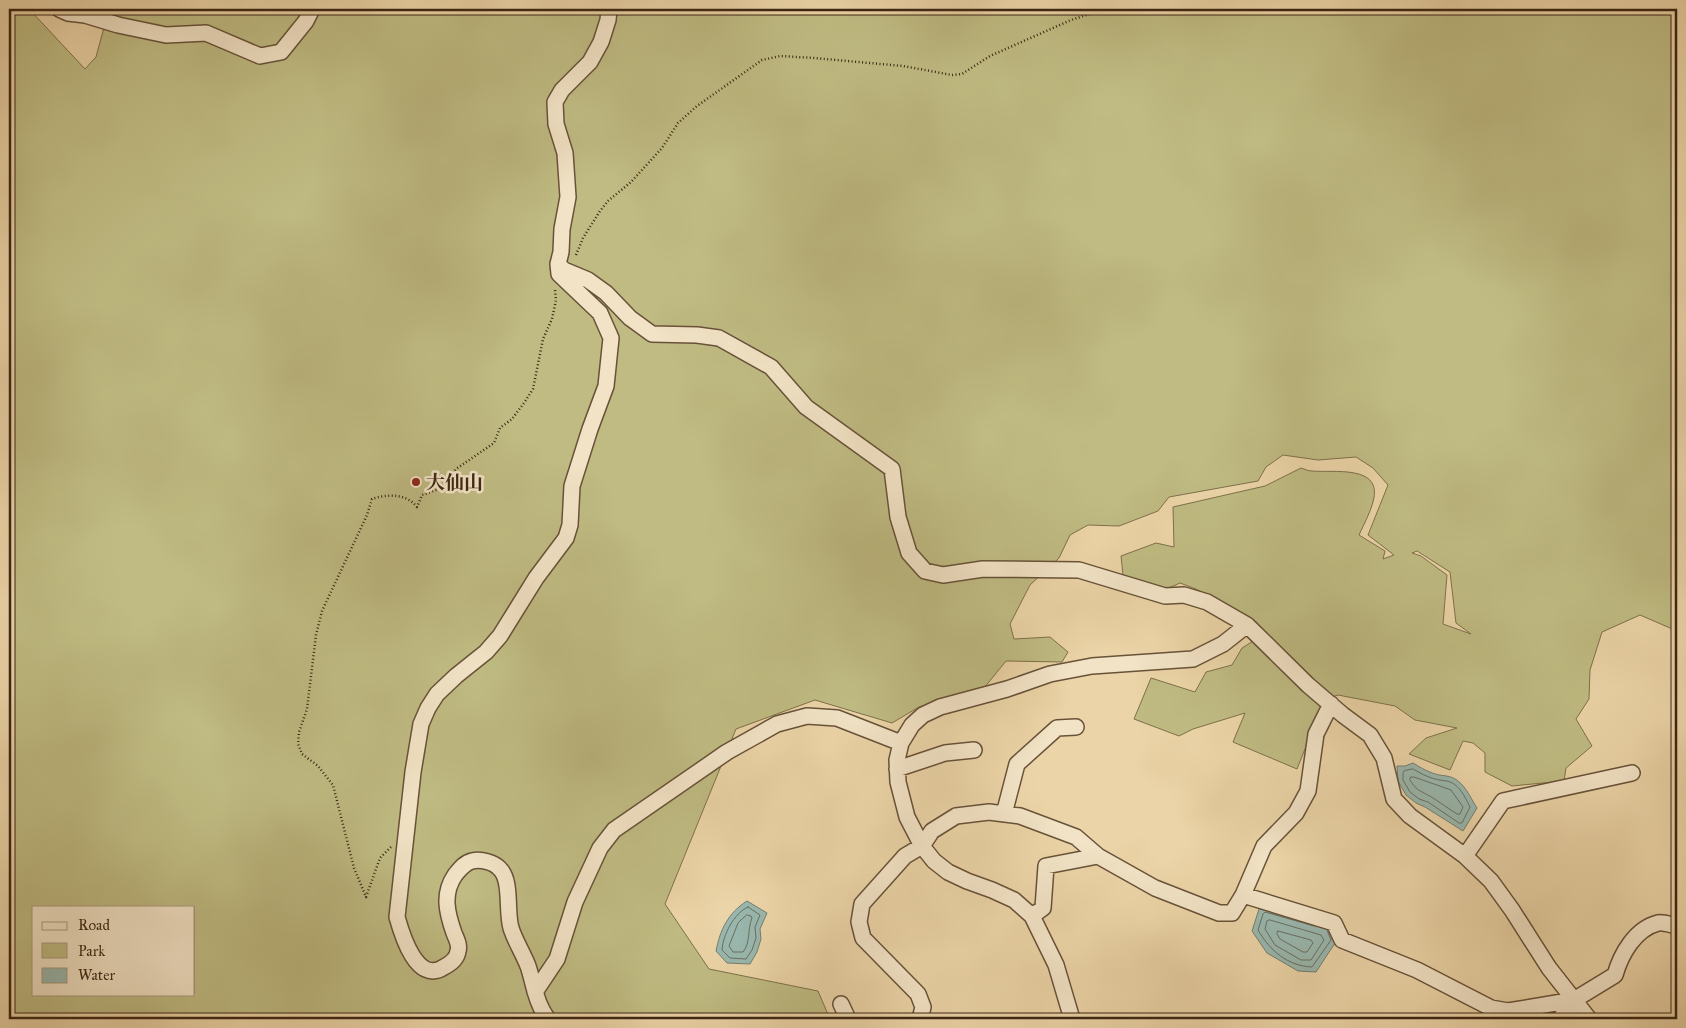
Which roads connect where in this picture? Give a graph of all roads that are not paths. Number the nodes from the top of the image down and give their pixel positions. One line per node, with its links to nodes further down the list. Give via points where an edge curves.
1 (59, 9): 2 (street, via 166,35 206,33 260,56 281,52)
2 (312, 9)
3 (609, 9): 4 (street, via 601,42 590,62 562,90 555,102 556,124 565,153 568,197)
4 (560, 269): 5 (street, via 588,280 606,292 630,318 652,334 719,338 771,367 806,407 892,470 898,517 909,553 926,571 943,575 983,570 1079,570 1165,596 1184,594 1207,602); 19 (street, via 600,313 611,338 606,386 572,486 566,538 536,578 500,636 437,694 421,724 397,917 408,950 418,965 440,970 452,962 458,951 446,906 452,880 461,866 471,861 490,863 501,869 510,926 528,966)
5 (1247, 625): 6 (street); 8 (street, via 1223,644 1194,659 1092,666 1050,674 1007,690 940,707 912,725)
6 (1331, 704): 15 (street, via 1370,736 1384,758 1394,799 1410,816); 16 (street, via 1316,734 1308,791 1296,813 1264,846)
7 (1076, 727): 12 (street, via 1056,728 1016,764)
8 (901, 743): 10 (street); 19 (street, via 837,718 807,716 777,724 727,752 614,830 600,848 575,902 557,959)
9 (974, 750): 10 (street, via 945,753)
10 (897, 769): 13 (street, via 907,817)
11 (1632, 773): 15 (street, via 1503,801)
12 (1004, 814): 13 (street, via 989,812 956,816 932,831); 14 (street, via 1020,816 1076,838)
13 (922, 846): 17 (street, via 934,862 948,872 1014,900); 24 (street, via 905,856 862,904 859,922 863,938 918,994 923,1007)
14 (1098, 856): 16 (street, via 1155,888 1219,913 1232,913); 17 (street, via 1046,866 1043,908)
15 (1465, 856): 20 (street, via 1491,880)
16 (1243, 895): 20 (street, via 1334,924 1342,940 1417,970 1491,1008 1508,1011)
17 (1032, 916): 25 (street, via 1056,965)
18 (1677, 926): 20 (street, via 1660,923 1641,930 1619,961 1615,975)
19 (535, 992): 22 (street)
20 (1574, 1000): 26 (street); 27 (street)
21 (841, 1004): 23 (street)
22 (548, 1019)
23 (848, 1019)
24 (920, 1019)
25 (1072, 1019)
26 (1560, 1019)
27 (1589, 1019)

